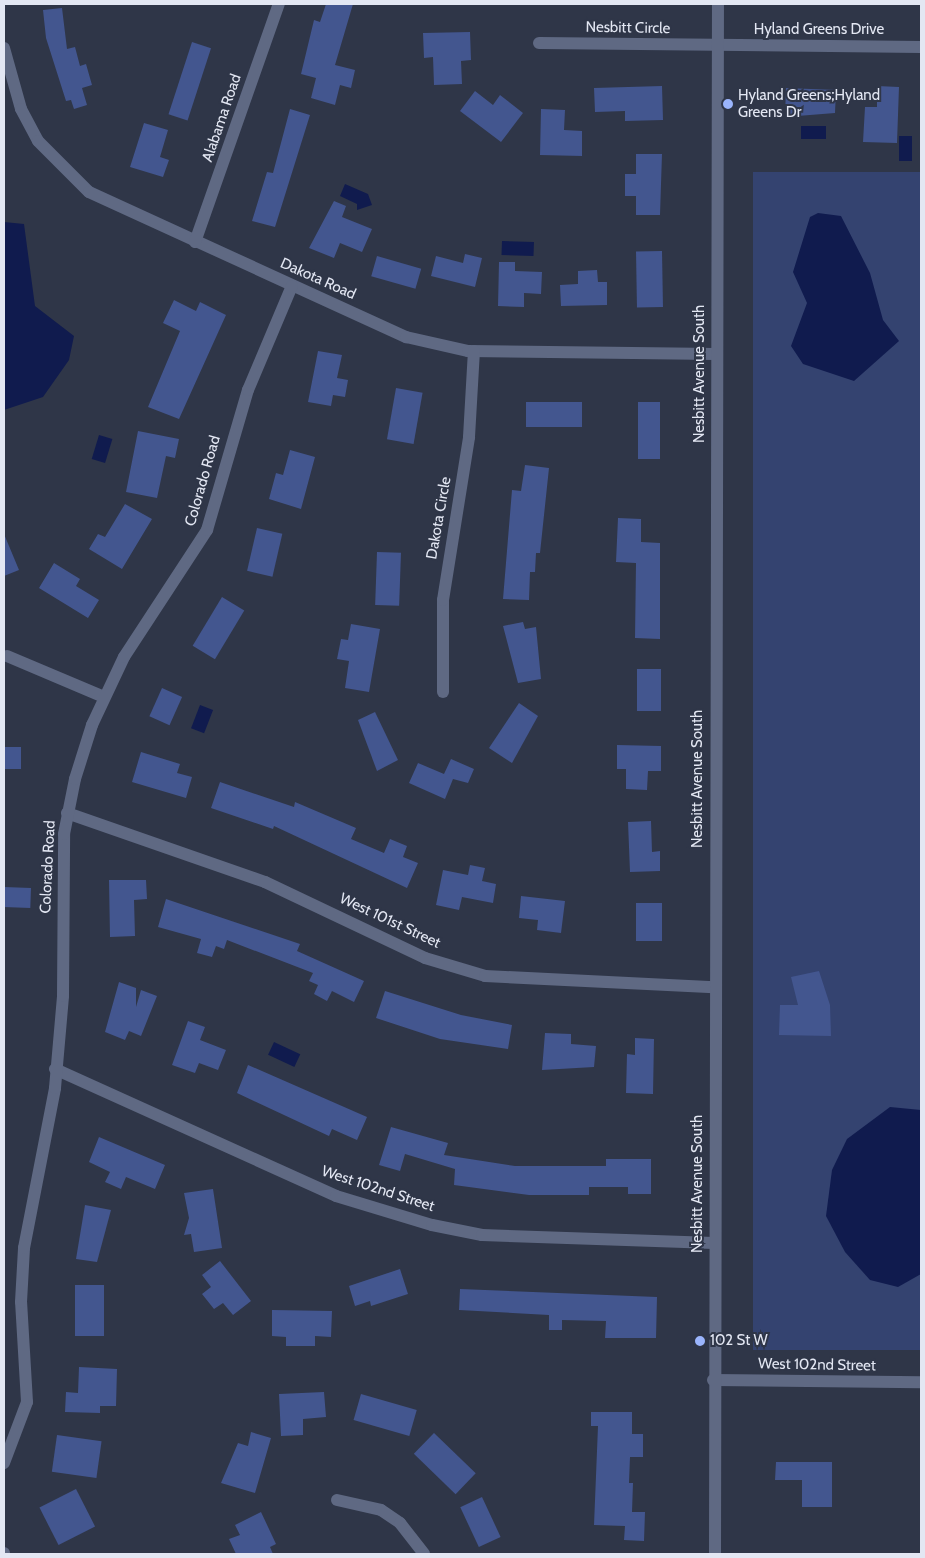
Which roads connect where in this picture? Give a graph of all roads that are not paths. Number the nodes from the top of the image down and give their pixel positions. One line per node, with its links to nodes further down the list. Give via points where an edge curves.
1 (279, 4): 7 (street, Alabama Road)
2 (718, 4): 4 (street, Nesbitt Avenue South)
3 (539, 43): 4 (street, Nesbitt Circle)
4 (718, 46): 5 (street, Hyland Greens Drive); 10 (street, Nesbitt Avenue South)
5 (921, 47)
6 (4, 48): 7 (street, Dakota Road, via 21,109 38,141 61,169 120,209)
7 (195, 242): 8 (street, Dakota Road)
8 (292, 286): 9 (street, Dakota Road, via 406,337); 13 (street, Colorado Road, via 248,390 207,530 124,657)
9 (474, 350): 10 (street, Dakota Road); 12 (street, Dakota Circle, via 469,437 443,600)
10 (716, 354): 15 (street, Nesbitt Avenue South)
11 (7, 656): 13 (street)
12 (443, 692)
13 (104, 698): 14 (street, Colorado Road)
14 (67, 813): 15 (street, West 101st Street, via 265,882 425,958 485,976); 16 (street, Colorado Road, via 63,996)
15 (714, 987): 17 (street, Nesbitt Avenue South)
16 (55, 1069): 17 (street, West 102nd Street, via 336,1196 432,1225 482,1235); 20 (street, Colorado Road, via 49,1130 24,1248 21,1302 27,1402)
17 (714, 1243): 18 (street, Nesbitt Avenue South)
18 (713, 1380): 19 (street, West 102nd Street); 23 (street, Nesbitt Avenue South)
19 (921, 1382)
20 (4, 1463)
21 (337, 1500): 22 (street, via 382,1510 400,1523)
22 (424, 1554)
23 (715, 1554)

